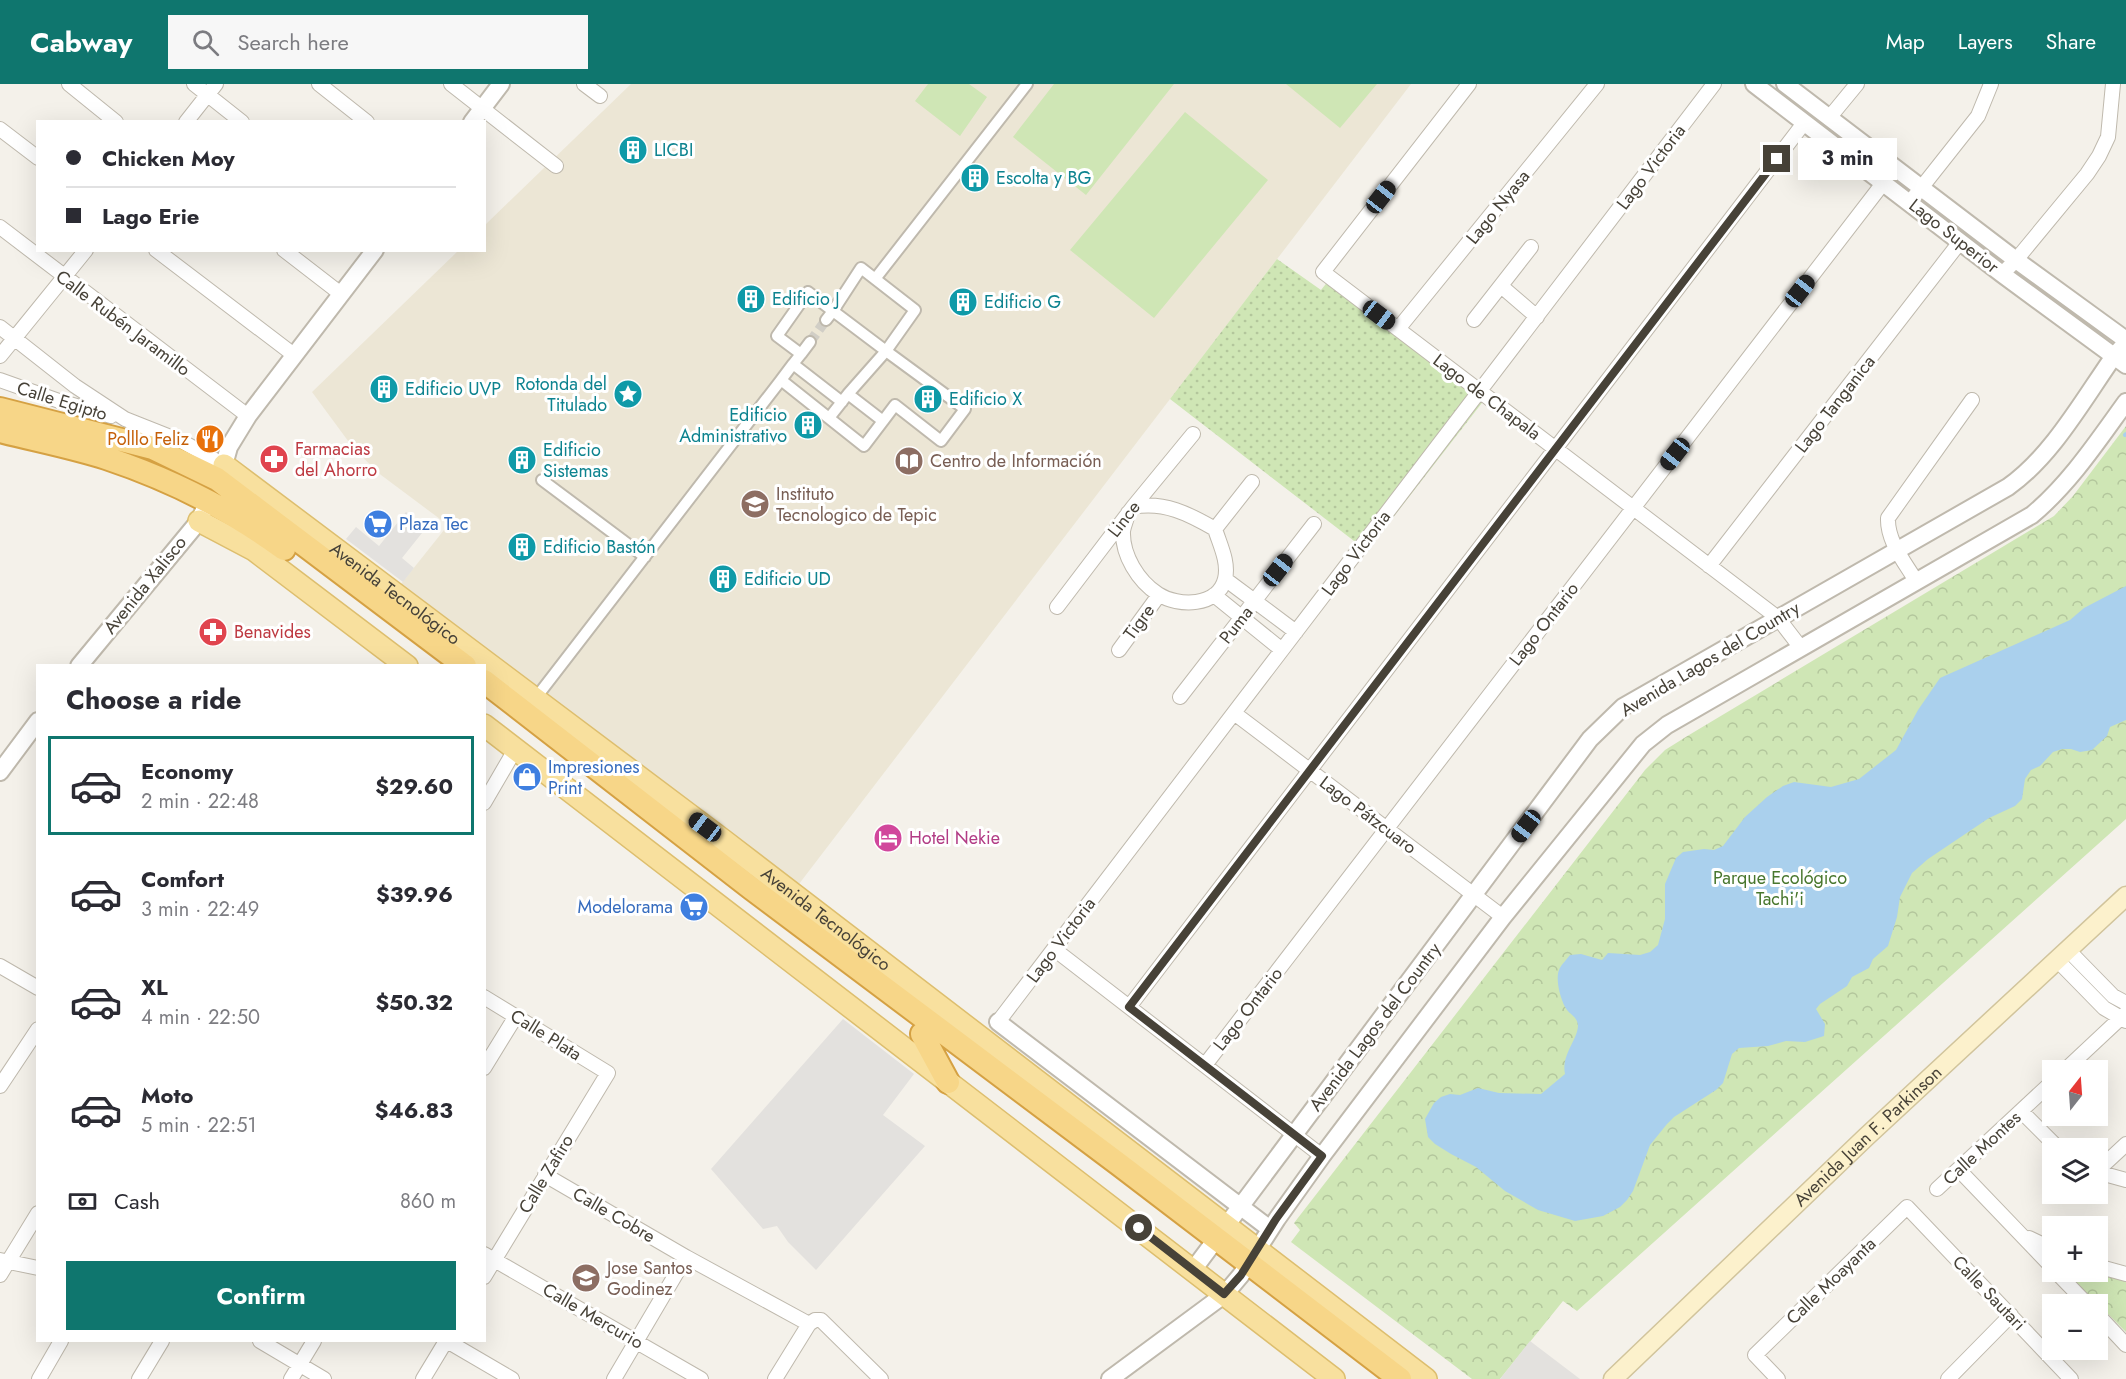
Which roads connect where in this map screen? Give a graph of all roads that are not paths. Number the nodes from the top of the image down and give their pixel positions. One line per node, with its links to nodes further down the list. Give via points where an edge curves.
1 (69, 84): 20 (street)
2 (194, 84): 16 (street)
3 (319, 84): 23 (street)
4 (451, 84): 18 (street)
5 (501, 84): 18 (street)
6 (584, 84): 17 (street)
7 (1027, 84): 42 (street)
8 (1469, 84): 50 (street, Lago de Chapala, via 1323,272)
9 (1597, 84): 50 (street, Lago Nyasa)
10 (1714, 84): 46 (street, Lago Victoria)
11 (1754, 84): 25 (street, Lago Superior)
12 (1785, 84): 19 (street, Lago Superior)
13 (1857, 84): 19 (street)
14 (1992, 84): 30 (street, via 1978,116)
15 (2114, 84): 39 (street, via 2108,137 2099,156)
16 (212, 89): 21 (street); 22 (street)
17 (600, 96)
18 (483, 108): 24 (street); 28 (street)
19 (1829, 118): 30 (street, Lago Superior)
20 (114, 120)
21 (188, 120)
22 (240, 120)
23 (364, 120)
24 (474, 120)
25 (1804, 123): 29 (street, Lago Superior); 73 (street)
26 (0, 129): 27 (street)
27 (36, 156)
28 (556, 166)
29 (1884, 182): 31 (street, Lago Superior); 78 (street, Lago Ontario)
30 (1921, 187): 31 (street); 39 (street, Lago Superior)
31 (1910, 202): 33 (street, Lago Superior)
32 (0, 227): 41 (street, Calle Rubén Jaramillo)
33 (1960, 242): 40 (street, Lago Superior); 84 (street, Lago Tanganica)
34 (1531, 247): 43 (street)
35 (84, 252): 41 (street)
36 (159, 252): 57 (street)
37 (287, 252): 44 (street)
38 (373, 252): 44 (street, Avenida Xalisco)
39 (2016, 260): 40 (street); 53 (street, Lago Superior)
40 (2002, 274): 58 (street, Lago Superior)
41 (64, 278): 51 (street); 67 (street, Calle Rubén Jaramillo)
42 (876, 279): 45 (street, via 861,268); 54 (street, via 915,310)
43 (1501, 286): 46 (street); 48 (street)
44 (341, 294): 57 (street, Avenida Xalisco)
45 (833, 311): 47 (street); 54 (street); 55 (street, via 808,292 777,336)
46 (1537, 317): 62 (street, Lago Victoria)
47 (826, 320)
48 (1474, 320)
49 (0, 327): 51 (street)
50 (1398, 329): 62 (street, Lago de Chapala)
51 (14, 339): 56 (street); 69 (street)
52 (810, 342): 55 (street)
53 (2126, 342): 58 (street, Avenida Lagos del Country)
54 (886, 351): 63 (street); 70 (street, via 965,409 940,441 895,405)
55 (801, 354): 59 (street)
56 (0, 356)
57 (294, 356): 67 (street, Avenida Xalisco)
58 (2120, 361): 82 (street, Avenida Lagos del Country, via 2025,474)
59 (793, 364): 61 (street); 63 (street)
60 (0, 380): 69 (street, Calle Egipto)
61 (781, 380): 68 (street); 83 (street)
62 (1480, 391): 73 (street, Lago de Chapala); 93 (street, Lago Victoria)
63 (845, 398): 68 (street); 70 (street)
64 (1972, 400): 82 (street, via 1888,518 1887,529)
65 (2126, 402): 86 (street, Avenida Lagos del Country, via 2054,497 2032,515)
66 (0, 409): 74 (highway, Avenida Tecnológico, via 124,440)
67 (248, 416): 74 (street, Avenida Xalisco, via 229,447)
68 (829, 418): 70 (street, via 864,446)
69 (125, 420): 74 (street, via 183,442)
70 (883, 421)
71 (0, 431): 79 (highway, Avenida Tecnológico, via 141,470 173,485)
72 (1193, 434): 77 (street, Lince)
73 (1556, 449): 78 (street, Lago de Chapala); 110 (street)
74 (221, 472): 79 (street, Avenida Xalisco); 100 (highway, Avenida Tecnológico); 103 (main road, Avenida Tecnológico)
75 (542, 480): 83 (street)
76 (1252, 482): 81 (street)
77 (1135, 508): 81 (street, via 1163,506 1188,513); 87 (street, via 1124,530 1124,546 1132,567); 90 (street, Lince)
78 (1633, 509): 84 (street, Lago de Chapala); 114 (street, Lago Ontario)
79 (203, 511): 97 (street, Avenida Xalisco); 98 (main road, Avenida Tecnológico); 99 (highway, Avenida Tecnológico, via 262,533)
80 (1314, 524): 89 (street, Puma)
81 (1215, 529): 85 (street, via 1226,562)
82 (1897, 550): 86 (street); 91 (street, Avenida Lagos del Country)
83 (645, 557): 103 (street)
84 (1709, 566): 91 (street, Lago de Chapala)
85 (1225, 579): 88 (street); 89 (street)
86 (1916, 581): 94 (street, Avenida Lagos del Country)
87 (1158, 595): 88 (street, via 1192,602); 95 (street, Tigre)
88 (1214, 595): 92 (street)
89 (1254, 601): 92 (street, Puma); 93 (street)
90 (1057, 607)
91 (1772, 614): 94 (street, Lago de Chapala); 115 (street, Avenida Lagos del Country, via 1623,707 1590,739)
92 (1242, 617): 96 (street); 102 (street, Puma)
93 (1296, 632): 96 (street, Lago Victoria)
94 (1801, 648): 117 (street, Avenida Lagos del Country, via 1667,725 1643,744)
95 (1119, 650)
96 (1282, 650): 105 (street, Lago Victoria)
97 (81, 664)
98 (404, 664)
99 (438, 664)
100 (462, 664)
101 (486, 683): 109 (highway, Avenida Tecnológico)
102 (1180, 697)
103 (536, 699): 112 (main road, Avenida Tecnológico)
104 (486, 701): 129 (highway, Avenida Tecnológico)
105 (1234, 713): 110 (street, Lago Pátzcuaro); 118 (street, Lago Victoria)
106 (36, 724): 111 (street)
107 (486, 726): 108 (main road)
108 (516, 748): 113 (street); 134 (main road)
109 (591, 763): 112 (highway); 136 (highway, Avenida Tecnológico)
110 (1310, 771): 114 (street, Lago Pátzcuaro); 124 (street)
111 (0, 772)
112 (635, 775): 138 (main road, Avenida Tecnológico)
113 (486, 799)
114 (1387, 829): 115 (street, Lago Pátzcuaro); 132 (street, Lago Ontario)
115 (1473, 895): 117 (street, Lago Pátzcuaro); 140 (street, Avenida Lagos del Country)
116 (2126, 896): 119 (main road, Avenida Juan F. Parkinson)
117 (1503, 917): 144 (street, Avenida Lagos del Country)
118 (1054, 949): 124 (street); 127 (street, Lago Victoria)
119 (2063, 955): 123 (street); 126 (street, via 2104,1008); 199 (main road, Avenida Juan F. Parkinson)
120 (0, 966): 121 (street)
121 (36, 987)
122 (486, 998): 125 (street, Calle Plata)
123 (2126, 1004)
124 (1129, 1007): 132 (street)
125 (516, 1016): 131 (street); 133 (street, Calle Plata)
126 (2124, 1017): 130 (street)
127 (998, 1022): 152 (street)
128 (36, 1032): 135 (street)
129 (922, 1034): 134 (highway); 157 (highway, Avenida Tecnológico)
130 (2076, 1060)
131 (486, 1065)
132 (1205, 1065): 140 (street)
133 (608, 1072): 148 (street, Calle Zafiro)
134 (948, 1082): 166 (main road)
135 (0, 1086)
136 (1019, 1090): 138 (highway); 146 (highway, Avenida Tecnológico)
137 (2042, 1091): 139 (street, Calle Montes)
138 (1055, 1096): 141 (main road, Avenida Tecnológico)
139 (2021, 1111): 142 (street); 147 (street, Calle Montes)
140 (1294, 1134): 144 (street); 152 (street, Avenida Lagos del Country)
141 (1106, 1135): 146 (highway); 157 (main road, Avenida Tecnológico)
142 (2048, 1138)
143 (2126, 1144): 145 (street)
144 (1322, 1156): 155 (street, Avenida Lagos del Country)
145 (2108, 1161)
146 (1120, 1165): 157 (highway, Avenida Tecnológico)
147 (1959, 1170): 151 (street, Calle Montes); 156 (street)
148 (545, 1175): 159 (street, Calle Zafiro); 160 (street, Calle Cobre)
149 (2108, 1175): 150 (street)
150 (2126, 1180)
151 (1938, 1189)
152 (1240, 1206): 155 (street); 157 (street, Avenida Lagos del Country)
153 (1906, 1207): 172 (street, Calle Sautari); 200 (street, Calle Moayanta, via 1755,1355)
154 (36, 1216): 162 (street)
155 (1270, 1229): 163 (street, Avenida Lagos del Country)
156 (2019, 1233): 158 (street); 161 (street)
157 (1216, 1238): 163 (highway, Avenida Tecnológico); 166 (street, Avenida Lagos del Country)
158 (2042, 1244)
159 (490, 1257): 175 (street, Calle Mercurio)
160 (686, 1257): 173 (street, Calle Cobre); 175 (street)
161 (2042, 1257)
162 (4, 1261): 164 (street); 168 (street)
163 (1248, 1262): 170 (street, Avenida Lagos del Country); 196 (highway, Avenida Tecnológico); 197 (highway, Avenida Tecnológico); 198 (main road, Avenida Tecnológico)
164 (36, 1268)
165 (2108, 1269): 167 (street)
166 (1193, 1270): 170 (main road)
167 (2126, 1274)
168 (0, 1275)
169 (2066, 1282): 171 (street)
170 (1224, 1294): 194 (street, Avenida Lagos del Country); 195 (main road)
171 (2077, 1294)
172 (2011, 1316): 201 (street); 202 (street, Calle Sautari)
173 (809, 1324): 192 (street); 193 (street, Calle Cobre, via 821,1320)
174 (2108, 1326): 182 (street)
175 (636, 1341): 190 (street); 191 (street, Calle Mercurio)
176 (60, 1342): 184 (street)
177 (161, 1342): 185 (street)
178 (262, 1342): 183 (street)
179 (313, 1342): 183 (street)
180 (445, 1342): 188 (street)
181 (448, 1342): 189 (street)
182 (2126, 1345)
183 (299, 1364): 186 (street); 187 (street)
184 (39, 1379)
185 (140, 1379)
186 (291, 1379)
187 (324, 1379)
188 (423, 1379)
189 (512, 1379)
190 (614, 1379)
191 (701, 1379)
192 (775, 1379)
193 (881, 1379)
194 (1110, 1379)
195 (1334, 1379)
196 (1375, 1379)
197 (1400, 1379)
198 (1426, 1379)
199 (1613, 1379)
200 (1778, 1379)
201 (1948, 1379)
202 (2071, 1379)

